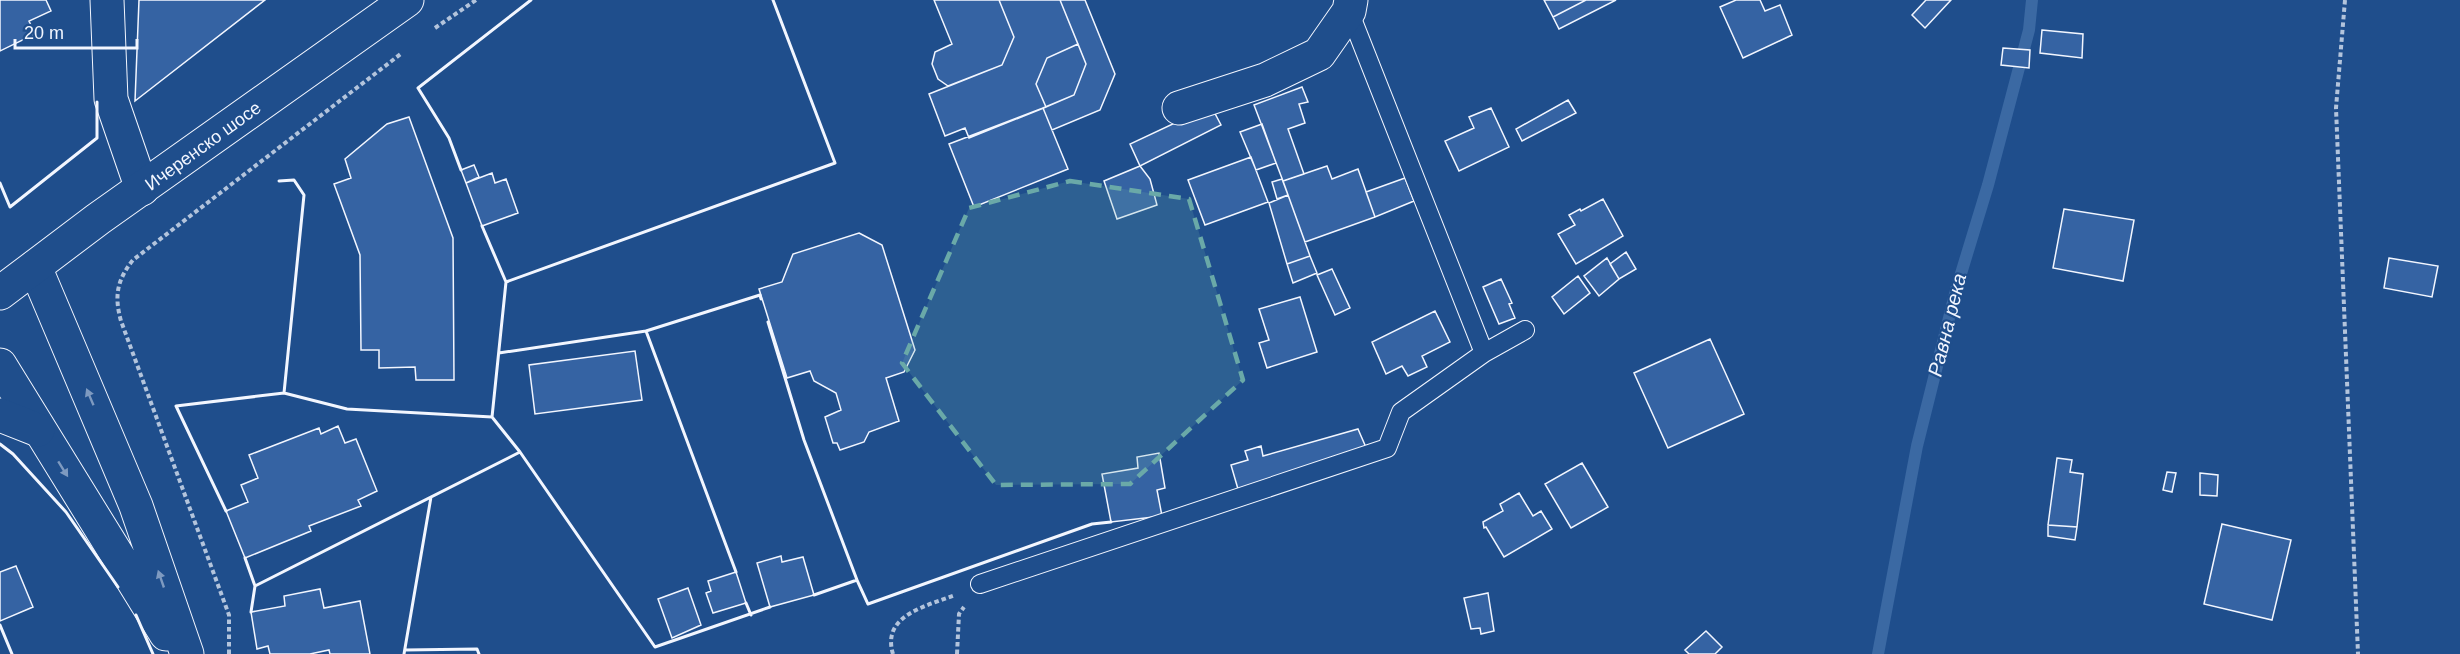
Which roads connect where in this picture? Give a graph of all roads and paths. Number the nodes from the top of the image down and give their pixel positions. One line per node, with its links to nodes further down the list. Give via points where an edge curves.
1 (106, 0): 9 (street, via 111,99)
2 (406, 0): 9 (street, Ичеренско шосе)
3 (476, 0): 6 (path)
4 (2345, 0): 23 (path, via 2336,108)
5 (1350, 6): 8 (street, via 1319,54 1265,80); 13 (lane)
6 (429, 32)
7 (410, 47): 20 (path, via 133,260 117,288 116,305 121,321 229,615)
8 (1179, 108)
9 (142, 189): 10 (street, Ичеренско шосе)
10 (34, 267): 11 (street, Ичеренско шосе); 19 (street, one-way to 10, via 136,506)
11 (0, 293)
12 (1524, 330): 13 (lane)
13 (1484, 353): 17 (lane, via 1401,411 1387,448)
14 (0, 365): 16 (street)
15 (0, 415): 16 (street)
16 (39, 430): 18 (street, one-way to 18)
17 (980, 584): 21 (path, via 901,618 891,637); 22 (path, via 959,614)
18 (179, 654)
19 (187, 654)
20 (229, 654)
21 (893, 654)
22 (957, 654)
23 (2358, 654)

